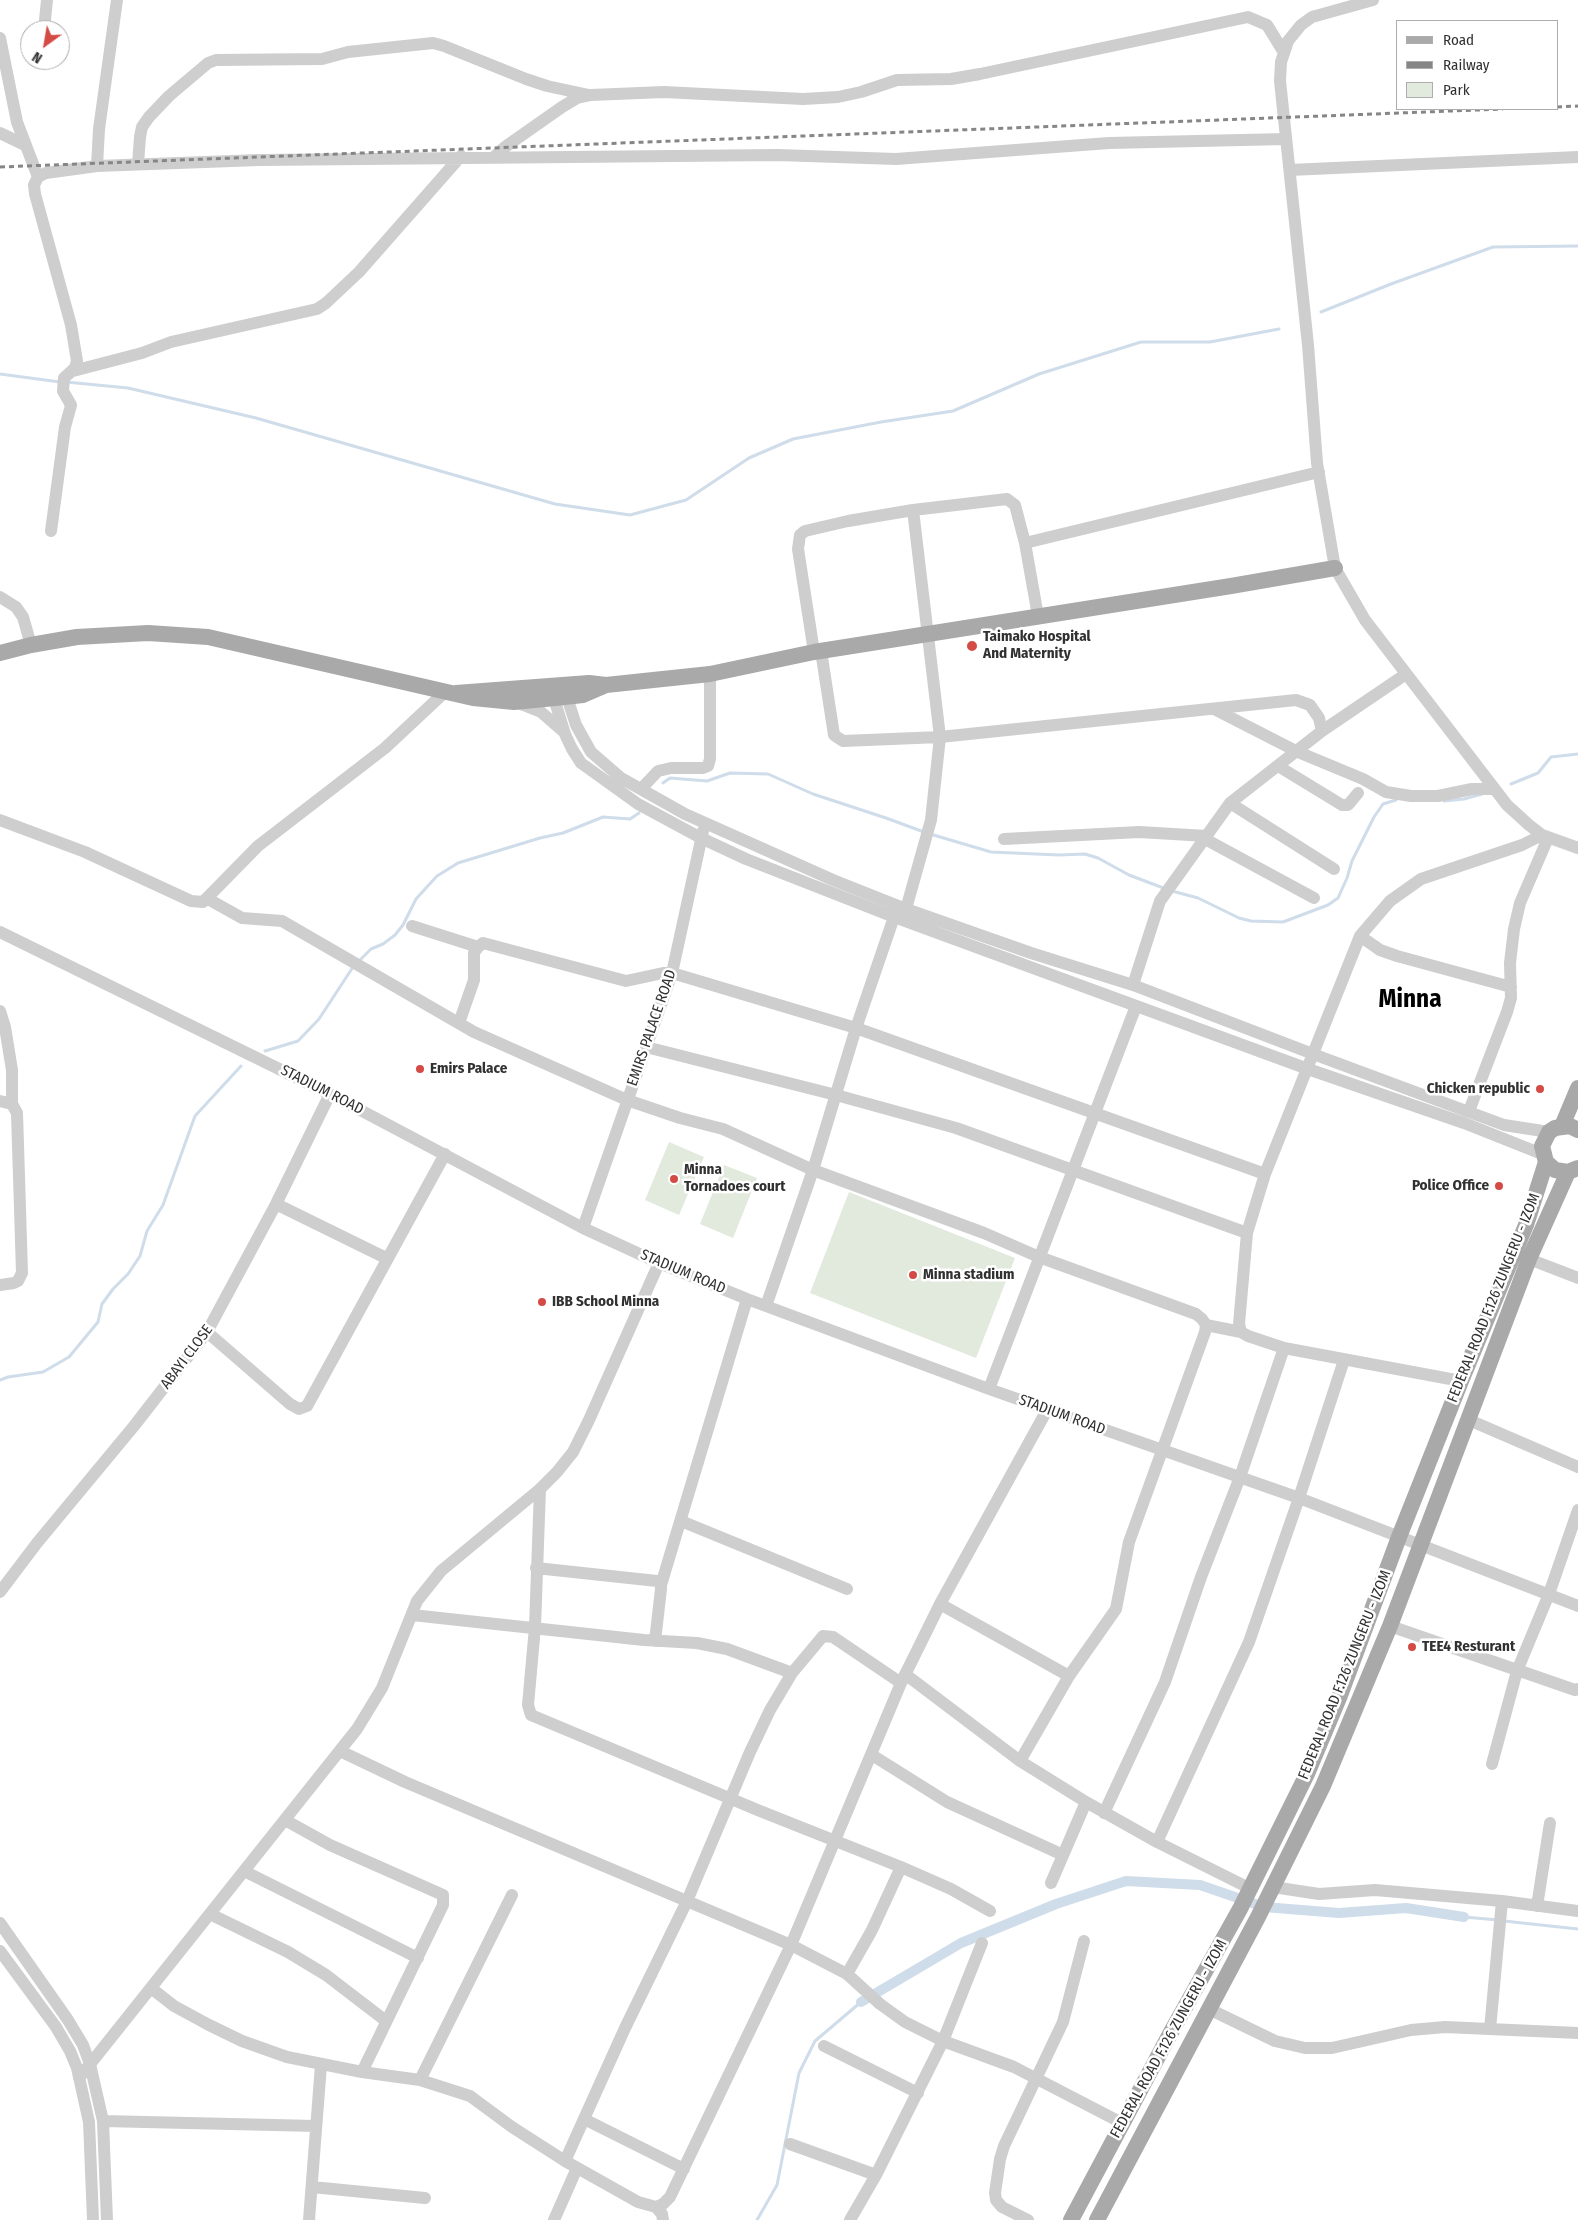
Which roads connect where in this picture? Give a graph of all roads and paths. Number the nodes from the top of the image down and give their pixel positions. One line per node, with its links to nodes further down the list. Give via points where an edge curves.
1 (47, 0): 4 (street)
2 (117, 0): 15 (street)
3 (1373, 0): 6 (street, via 1312,17 1300,25)
4 (45, 20)
5 (0, 38): 10 (street, via 17,122)
6 (1283, 51): 7 (street, via 1268,25 1248,17 980,74 897,80 838,97 803,100 664,92); 9 (street, via 1280,81)
7 (591, 95): 12 (street, via 562,107); 14 (street, via 546,86 433,43 348,52 322,59 216,60 168,96 149,117 142,127)
8 (0, 133): 10 (street)
9 (1286, 139): 12 (street, via 1109,143 896,159 778,155); 16 (street)
10 (25, 144): 17 (street)
11 (461, 156): 12 (street); 14 (street); 18 (street, via 359,272 326,304 317,309 171,342)
12 (494, 157)
13 (1578, 157): 16 (street)
14 (138, 164): 15 (street)
15 (97, 166): 17 (street)
16 (1290, 170): 19 (street)
17 (38, 177): 18 (street, via 34,185 35,194 75,344 77,361)
18 (67, 380): 21 (street, via 71,404)
19 (1319, 472): 22 (street); 23 (street)
20 (913, 510): 22 (street, via 1007,499 1015,505); 26 (street); 28 (street, via 848,521 800,535 798,549)
21 (51, 532)
22 (1025, 543): 25 (street)
23 (1335, 568): 25 (main road); 31 (street, via 1364,620)
24 (0, 597): 27 (street, via 23,617)
25 (1038, 616): 26 (main road)
26 (927, 635): 28 (main road); 38 (street)
27 (32, 645): 29 (main road); 33 (main road, via 77,637 148,633 208,637)
28 (818, 652): 30 (main road); 38 (street, via 834,735 838,740)
29 (0, 653)
30 (710, 674): 32 (main road, via 606,685 589,682); 41 (street, via 708,766 658,771)
31 (1406, 674): 36 (street); 42 (street)
32 (559, 691): 33 (main road); 34 (main road); 37 (street); 41 (street, via 591,752 621,778)
33 (451, 692): 34 (main road); 54 (street, via 385,748 258,846)
34 (514, 702): 37 (street, via 541,712)
35 (1214, 708): 36 (street, via 1296,700 1310,705); 38 (street); 39 (street)
36 (1322, 731): 39 (street)
37 (566, 734): 49 (street, via 577,758 602,780 638,804)
38 (940, 737): 55 (street, via 931,820)
39 (1298, 752): 40 (street); 42 (street, via 1386,792 1438,796)
40 (1278, 766): 43 (street, via 1342,805 1348,805); 44 (street)
41 (641, 789): 46 (street)
42 (1494, 789): 47 (street, via 1529,825)
43 (1358, 793)
44 (1230, 803): 48 (street); 52 (street)
45 (0, 820): 54 (street, via 86,852 191,901 197,903)
46 (706, 823): 49 (street, EMIRS PALACE ROAD); 55 (street)
47 (1545, 836): 51 (street); 59 (street, via 1421,879 1390,900); 63 (street, via 1520,903 1514,929)
48 (1206, 837): 50 (street, via 1140,832); 53 (street); 62 (street, via 1160,901)
49 (701, 838): 56 (street); 61 (street, EMIRS PALACE ROAD)
50 (1004, 839)
51 (1578, 848)
52 (1334, 869)
53 (1314, 898)
54 (208, 899): 66 (street, via 242,918 282,921)
55 (906, 909): 62 (street)
56 (894, 917): 64 (street); 67 (street)
57 (412, 926): 60 (street)
58 (0, 932): 72 (street, STADIUM ROAD)
59 (1360, 936): 63 (street, via 1380,950 1397,956); 69 (street)
60 (478, 947): 61 (street, via 483,943 491,944 626,981); 66 (street, via 474,953 473,987)
61 (672, 973): 67 (street); 68 (street, EMIRS PALACE ROAD)
62 (1133, 986): 69 (street)
63 (1511, 987): 76 (street, via 1506,1012)
64 (1136, 1006): 70 (street); 77 (street)
65 (0, 1011): 75 (street, via 12,1070)
66 (459, 1024): 74 (street)
67 (856, 1028): 73 (street); 77 (street)
68 (646, 1047): 73 (street); 74 (street, EMIRS PALACE ROAD)
69 (1312, 1054): 70 (street); 76 (street)
70 (1308, 1069): 80 (street, via 1464,1124); 84 (street)
71 (1578, 1088): 78 (main road)
72 (330, 1094): 79 (street, STADIUM ROAD); 85 (street, ABAYI CLOSE)
73 (836, 1095): 81 (street); 82 (street, via 956,1128)
74 (627, 1100): 81 (street, via 723,1129); 86 (street, EMIRS PALACE ROAD)
75 (6, 1102): 93 (street, via 17,1113 22,1273 18,1281)
76 (1469, 1111): 78 (street, via 1504,1125)
77 (1094, 1114): 82 (street); 84 (street)
78 (1563, 1129): 80 (main road, FEDERAL ROAD F.126 ZUNGERU - IZOM, via 1542,1146)
79 (445, 1154): 86 (street, STADIUM ROAD); 89 (street)
80 (1544, 1158): 83 (main road, via 1556,1170); 101 (main road, FEDERAL ROAD F.126 ZUNGERU - IZOM, via 1526,1225)
81 (814, 1170): 88 (street, via 984,1233); 95 (street)
82 (1073, 1170): 87 (street); 88 (street)
83 (1573, 1170): 90 (main road, FEDERAL ROAD F.126 ZUNGERU - IZOM)
84 (1265, 1174): 87 (street)
85 (276, 1204): 89 (street); 97 (street, ABAYI CLOSE)
86 (583, 1228): 91 (street, STADIUM ROAD)
87 (1248, 1233): 98 (street, via 1239,1324)
88 (1039, 1257): 96 (street, via 1196,1314); 102 (street)
89 (386, 1258): 97 (street, via 307,1406 299,1409 290,1404)
90 (1530, 1259): 92 (street); 104 (main road, FEDERAL ROAD F.126 ZUNGERU - IZOM)
91 (659, 1264): 94 (street, STADIUM ROAD); 108 (street, via 589,1420 572,1452)
92 (1578, 1278)
93 (0, 1285)
94 (747, 1299): 95 (street, STADIUM ROAD); 111 (street)
95 (766, 1306): 102 (street, STADIUM ROAD)
96 (1206, 1325): 98 (street); 105 (street)
97 (207, 1332): 117 (street, ABAYI CLOSE)
98 (1241, 1332): 99 (street)
99 (1284, 1348): 100 (street); 107 (street)
100 (1344, 1360): 101 (street); 109 (street)
101 (1461, 1381): 112 (main road, FEDERAL ROAD F.126 ZUNGERU - IZOM)
102 (989, 1389): 103 (street, STADIUM ROAD)
103 (1047, 1410): 105 (street, STADIUM ROAD); 119 (street)
104 (1469, 1420): 106 (street); 113 (main road, FEDERAL ROAD F.126 ZUNGERU - IZOM)
105 (1161, 1450): 107 (street, STADIUM ROAD); 127 (street, via 1129,1542 1116,1609)
106 (1578, 1466)
107 (1240, 1477): 109 (street, STADIUM ROAD); 136 (street, via 1165,1682)
108 (540, 1489): 114 (street); 121 (street, via 441,1571 417,1601)
109 (1299, 1498): 112 (street, STADIUM ROAD); 140 (street, via 1249,1642)
110 (1578, 1510): 118 (street)
111 (681, 1521): 115 (street); 116 (street)
112 (1399, 1537): 113 (street, STADIUM ROAD); 145 (main road, FEDERAL ROAD F.126 ZUNGERU - IZOM, via 1307,1774)
113 (1420, 1545): 118 (street, STADIUM ROAD); 122 (main road, FEDERAL ROAD F.126 ZUNGERU - IZOM)
114 (536, 1568): 115 (street, via 651,1579); 123 (street)
115 (661, 1585): 124 (street)
116 (847, 1589)
117 (0, 1592)
118 (1549, 1594): 120 (street, STADIUM ROAD); 125 (street)
119 (940, 1604): 127 (street); 128 (street)
120 (1578, 1606)
121 (412, 1615): 123 (street); 130 (street, via 382,1688)
122 (1390, 1626): 125 (street); 146 (main road, FEDERAL ROAD F.126 ZUNGERU - IZOM, via 1323,1786)
123 (535, 1627): 124 (street); 134 (street, via 528,1705 531,1715)
124 (655, 1641): 126 (street, via 697,1643 727,1649)
125 (1518, 1671): 129 (street); 133 (street)
126 (792, 1673): 128 (street, via 823,1636 832,1637); 134 (street, via 766,1718)
127 (1069, 1676): 132 (street)
128 (903, 1678): 131 (street); 132 (street)
129 (1578, 1689)
130 (340, 1751): 137 (street); 148 (street, via 405,1782)
131 (872, 1755): 139 (street); 141 (street, via 947,1802)
132 (1020, 1760): 135 (street)
133 (1492, 1764)
134 (730, 1798): 139 (street); 148 (street)
135 (1086, 1802): 136 (street); 141 (street)
136 (1104, 1813): 140 (street)
137 (285, 1820): 143 (street); 159 (street, via 330,1845 443,1895 443,1905)
138 (1550, 1823): 149 (street)
139 (835, 1841): 142 (street); 157 (street)
140 (1157, 1842): 145 (street)
141 (1063, 1856): 144 (street)
142 (901, 1867): 151 (street); 160 (street)
143 (244, 1872): 153 (street); 159 (street)
144 (1051, 1883)
145 (1250, 1890): 166 (main road, FEDERAL ROAD F.126 ZUNGERU - IZOM)
146 (1272, 1890): 150 (street, via 1318,1894 1375,1890); 162 (main road, FEDERAL ROAD F.126 ZUNGERU - IZOM)
147 (512, 1895): 175 (street)
148 (687, 1901): 157 (street); 177 (street)
149 (1537, 1906): 150 (street); 152 (street)
150 (1502, 1907): 164 (street)
151 (990, 1911)
152 (1578, 1911)
153 (210, 1914): 161 (street); 163 (street, via 326,1975)
154 (0, 1923): 170 (street, via 68,2020)
155 (1084, 1941): 173 (street, via 1068,2006)
156 (982, 1943): 167 (street)
157 (791, 1945): 160 (street); 184 (street)
158 (0, 1952): 174 (street, via 56,2027 70,2051)
159 (418, 1958): 163 (street)
160 (847, 1974): 167 (street, via 899,2018)
161 (150, 1988): 170 (street); 171 (street, via 174,2006 242,2041 287,2058)
162 (1209, 2009): 164 (street, via 1275,2041 1305,2048 1332,2048 1411,2030 1445,2027); 168 (main road, FEDERAL ROAD F.126 ZUNGERU - IZOM)
163 (386, 2020): 172 (street)
164 (1490, 2029): 165 (street)
165 (1578, 2033)
166 (1170, 2034): 168 (main road); 179 (main road, FEDERAL ROAD F.126 ZUNGERU - IZOM)
167 (943, 2041): 173 (street); 176 (street)
168 (1190, 2044): 197 (main road, FEDERAL ROAD F.126 ZUNGERU - IZOM)
169 (824, 2046): 176 (street)
170 (90, 2064): 174 (street); 178 (street)
171 (321, 2065): 172 (street); 180 (street)
172 (362, 2072): 175 (street)
173 (1035, 2077): 179 (street); 195 (street, via 1004,2146 996,2193 996,2200 1002,2206)
174 (79, 2078): 189 (street, via 89,2122)
175 (420, 2080): 182 (street, via 470,2096)
176 (918, 2093): 185 (street)
177 (584, 2119): 182 (street); 184 (street)
178 (102, 2121): 180 (street); 190 (street)
179 (1122, 2123): 196 (main road, FEDERAL ROAD F.126 ZUNGERU - IZOM)
180 (316, 2126): 186 (street)
181 (790, 2144): 185 (street)
182 (565, 2161): 183 (street)
183 (577, 2168): 188 (street, via 638,2202); 192 (street)
184 (684, 2169): 188 (street, via 670,2197)
185 (876, 2175): 194 (street)
186 (312, 2187): 187 (street); 191 (street)
187 (425, 2198)
188 (656, 2207): 193 (street)
189 (93, 2220)
190 (107, 2220)
191 (309, 2220)
192 (554, 2220)
193 (663, 2220)
194 (850, 2220)
195 (1028, 2220)
196 (1070, 2220)
197 (1097, 2220)

